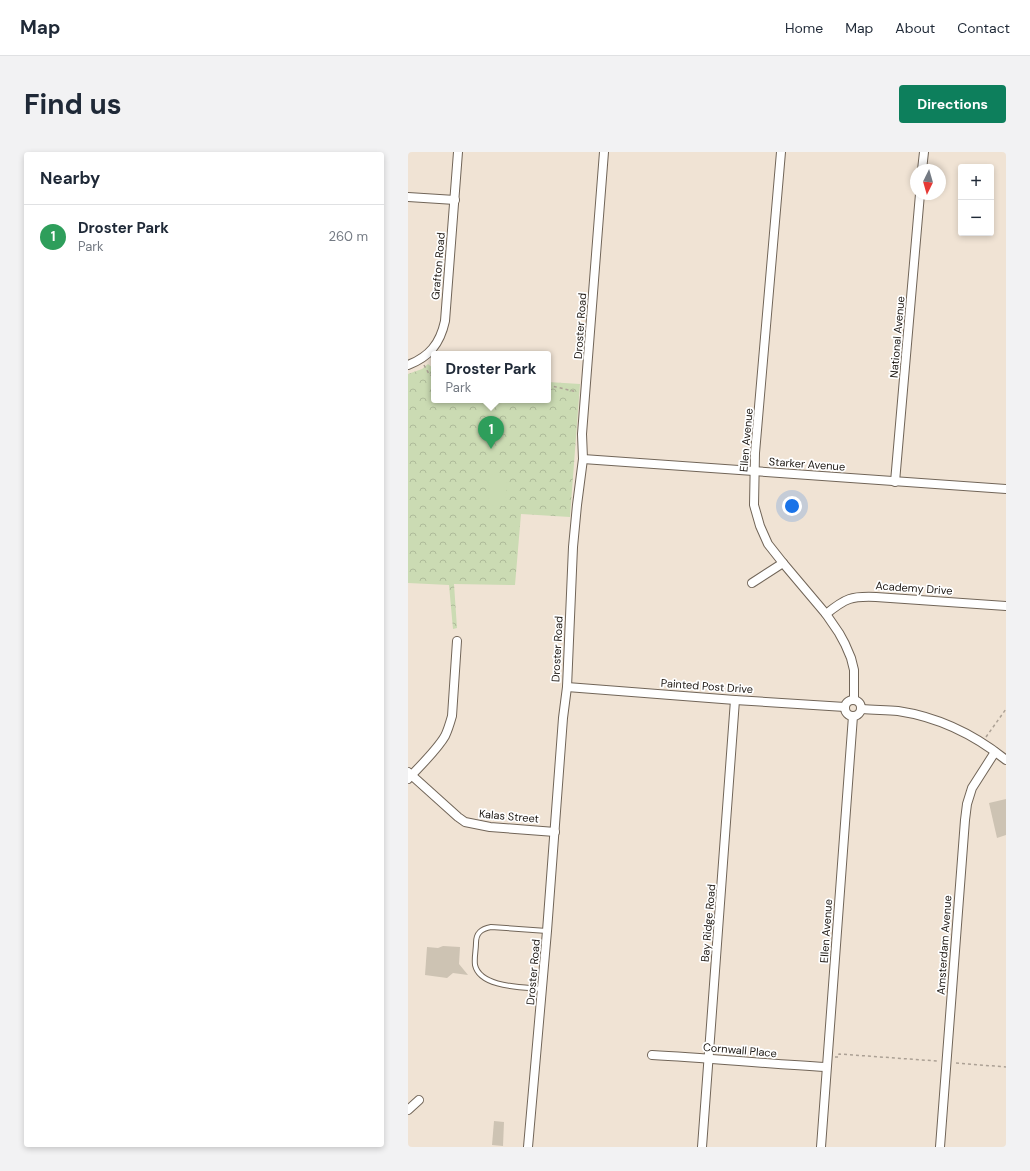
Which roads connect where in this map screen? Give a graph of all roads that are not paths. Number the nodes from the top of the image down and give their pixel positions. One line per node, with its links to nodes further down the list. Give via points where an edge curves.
1 (458, 152): 7 (street, Grafton Road)
2 (604, 152): 10 (street, Droster Road, via 582,434)
3 (781, 152): 11 (street, Ellen Avenue)
4 (924, 152): 5 (street)
5 (923, 164)
6 (408, 197): 7 (street)
7 (455, 200): 9 (street, Grafton Road, via 445,322 437,343 429,353)
8 (920, 200): 12 (street, National Avenue)
9 (408, 366)
10 (583, 459): 11 (street, Starker Avenue); 19 (street, Droster Road, via 573,547)
11 (755, 472): 12 (street, Starker Avenue); 14 (street, Ellen Avenue, via 756,515 768,544)
12 (896, 482): 13 (street, Starker Avenue)
13 (1006, 489)
14 (783, 563): 15 (street); 17 (street, Ellen Avenue)
15 (752, 583)
16 (1006, 606): 17 (street, Academy Drive, via 858,596 842,602)
17 (826, 614): 20 (street, Ellen Avenue, via 851,658 854,670)
18 (457, 641): 27 (street, via 449,727 440,743)
19 (567, 687): 21 (street, Painted Post Drive); 28 (street, Droster Road)
20 (854, 699): 22 (street, via 847,702); 23 (street, via 861,704)
21 (735, 700): 22 (street, Painted Post Drive); 32 (street, Bay Ridge Road)
22 (845, 707): 24 (street, via 848,714)
23 (862, 709): 24 (street, via 858,715); 25 (street, via 898,711 945,723)
24 (853, 716): 33 (street, Ellen Avenue)
25 (995, 752): 26 (street); 39 (street, Amsterdam Avenue, via 972,788 967,804)
26 (1006, 760)
27 (409, 775): 28 (street, Kalas Street, via 465,822 490,827)
28 (555, 832): 29 (street, Droster Road)
29 (547, 931): 30 (street, Droster Road); 30 (lane, via 491,927 480,931 476,939 475,965 482,977 498,984)
30 (542, 989): 36 (street, Droster Road)
31 (652, 1055): 32 (street, Cornwall Place)
32 (708, 1058): 33 (street, Cornwall Place); 37 (street, Bay Ridge Road)
33 (826, 1067): 38 (street, Ellen Avenue)
34 (418, 1100): 35 (street)
35 (408, 1110)
36 (528, 1147)
37 (702, 1147)
38 (821, 1147)
39 (940, 1147)

